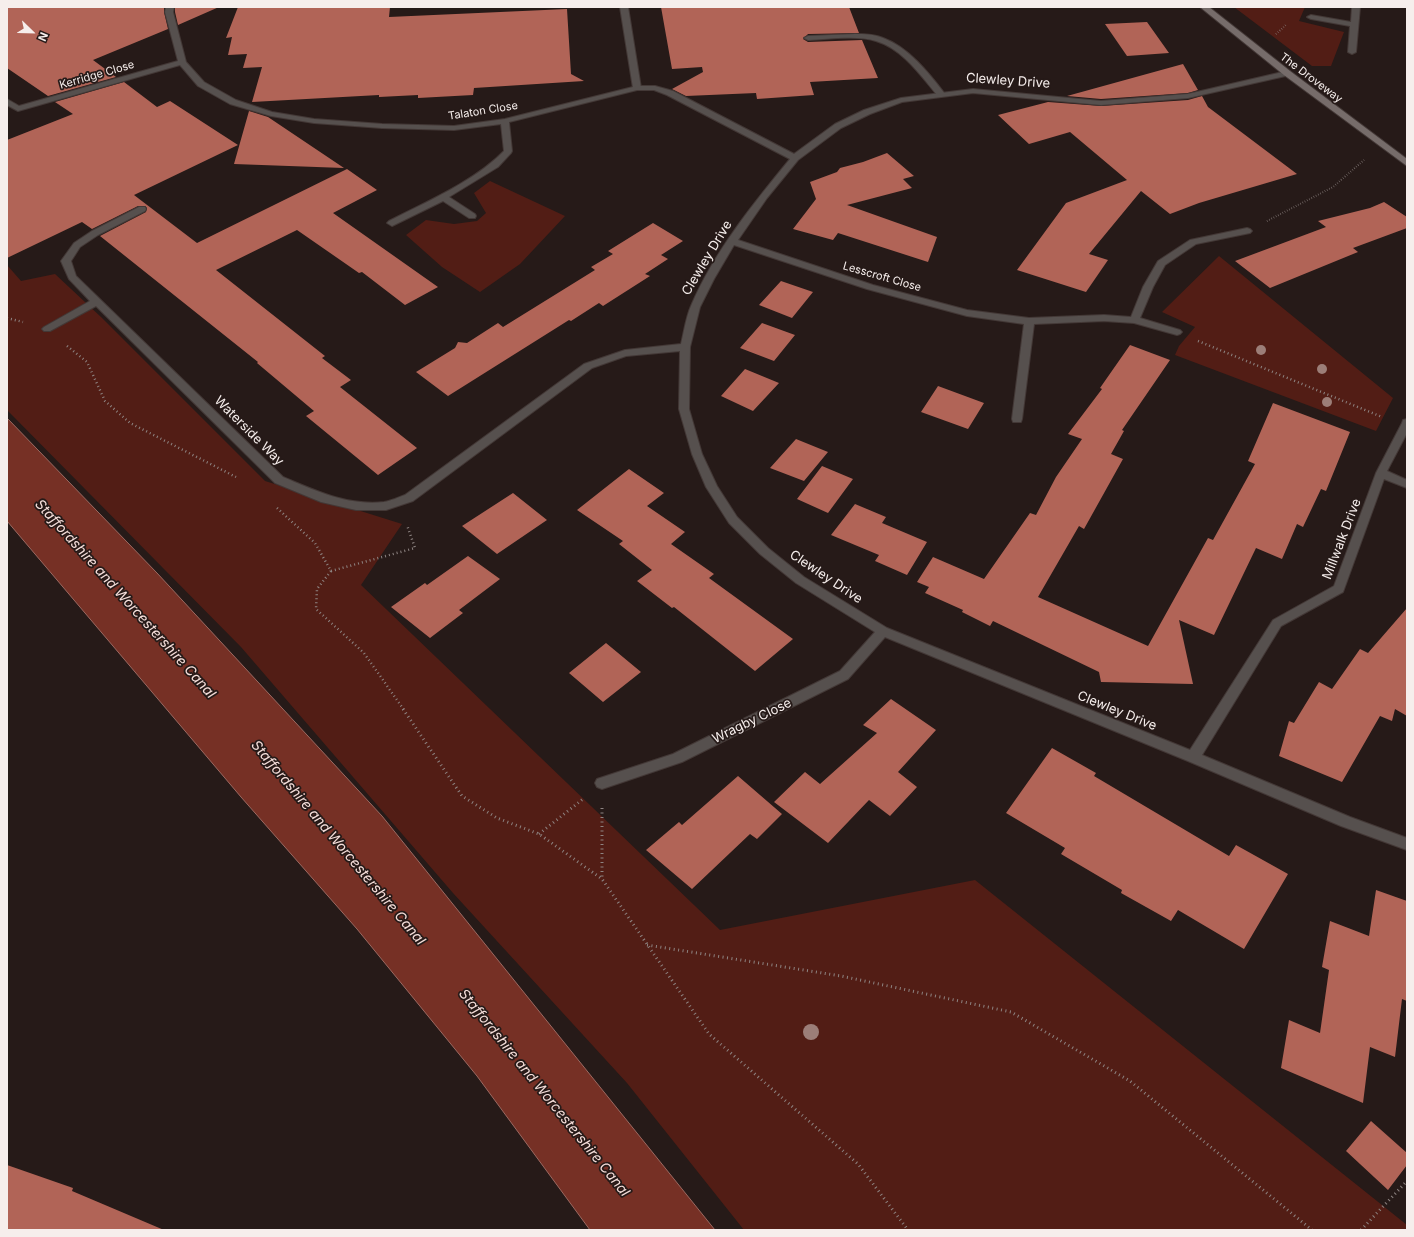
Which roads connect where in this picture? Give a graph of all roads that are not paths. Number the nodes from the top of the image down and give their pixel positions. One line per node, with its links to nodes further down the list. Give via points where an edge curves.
1 (170, 7): 9 (street, Talaton Close, via 169,12)
2 (624, 7): 11 (street)
3 (1204, 7): 10 (street, The Droveway)
4 (1356, 7): 6 (street)
5 (1311, 17): 6 (street)
6 (1355, 25): 8 (street)
7 (808, 38): 12 (street, via 878,38 899,50)
8 (1352, 52)
9 (182, 62): 14 (street, Kerridge Close); 16 (street, Talaton Close, via 201,84 232,102 271,114 314,121 382,126 454,128)
10 (1286, 73): 12 (street, Clewley Drive, via 1188,96 1101,102 973,91); 18 (street, The Droveway)
11 (637, 88): 16 (street, Talaton Close); 17 (street, Talaton Close, via 655,88 670,93)
12 (941, 94): 17 (street, Clewley Drive, via 900,100 867,112 838,126)
13 (7, 101): 14 (street)
14 (18, 109): 15 (street, Kerridge Close)
15 (7, 113)
16 (505, 121): 19 (street, via 508,151 496,166)
17 (795, 158): 24 (street, Clewley Drive)
18 (1407, 163)
19 (443, 197): 21 (street); 22 (street)
20 (142, 209): 25 (street, Waterside Way, via 77,245 66,261 72,277)
21 (472, 216)
22 (392, 223)
23 (1248, 231): 26 (street, via 1193,242 1161,263)
24 (732, 241): 27 (street, Lesscroft Close, via 870,287 967,313); 30 (street, Clewley Drive, via 694,306)
25 (97, 301): 28 (street); 30 (street, Waterside Way, via 279,480 325,499 356,506 386,506 410,498 588,366 625,353)
26 (1134, 320): 27 (street, Lesscroft Close, via 1104,318); 29 (street, Lesscroft Close)
27 (1029, 321): 31 (street)
28 (48, 329)
29 (1177, 332)
30 (685, 347): 35 (street, Clewley Drive, via 684,409 697,454 712,487 733,520 764,551 800,580)
31 (1017, 419)
32 (1406, 425): 33 (street, Millwalk Drive)
33 (1381, 473): 34 (street); 36 (street, Millwalk Drive, via 1339,589 1277,623)
34 (1407, 484)
35 (883, 631): 36 (street, Clewley Drive); 37 (street, Wragby Close, via 844,675 677,758)
36 (1193, 757): 38 (street, Clewley Drive, via 1346,822)
37 (602, 783)
38 (1407, 844)

